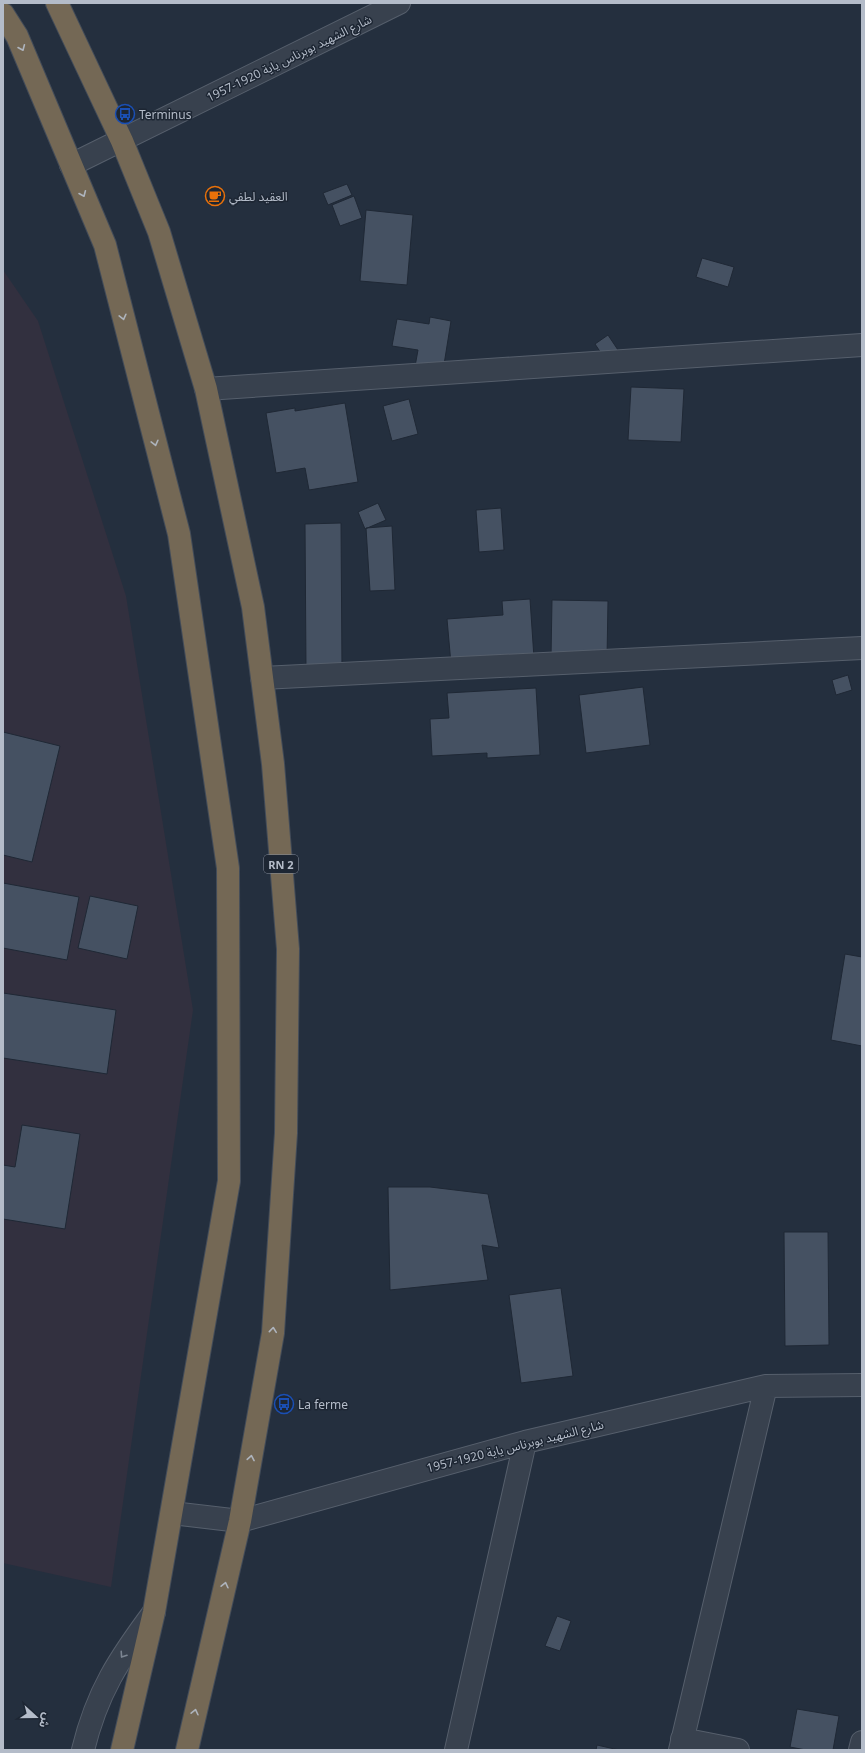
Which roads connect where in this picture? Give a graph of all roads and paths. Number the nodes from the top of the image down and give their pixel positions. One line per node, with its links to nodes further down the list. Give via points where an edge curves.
1 (57, 3): 4 (highway, RN 2)
2 (399, 3): 4 (street, شارع الشهيد بوبرناس ياية 1920-1957)
3 (3, 14): 5 (highway, one-way to 5, via 17,36)
4 (122, 141): 5 (street, شارع الشهيد بوبرناس ياية 1920-1957); 7 (highway, RN 2, via 159,232)
5 (71, 165): 13 (highway, one-way to 13, via 105,246 179,534 228,868 229,1181)
6 (862, 345): 7 (street)
7 (206, 389): 9 (highway, RN 2, via 253,607)
8 (862, 648): 9 (street)
9 (262, 678): 14 (highway, RN 2, one-way to 9, via 273,1333 286,1133 288,949 273,764)
10 (766, 1386): 11 (street, شارع الشهيد بوبرناس ياية 1920-1957); 12 (street, شارع الشهيد بوبرناس ياية 1920-1957); 17 (street)
11 (862, 1386)
12 (525, 1442): 14 (street, شارع الشهيد بوبرناس ياية 1920-1957); 21 (street)
13 (172, 1513): 14 (street, شارع الشهيد بوبرناس ياية 1920-1957); 15 (highway)
14 (240, 1521): 20 (highway, RN 2, one-way to 14)
15 (154, 1612): 18 (street, one-way to 18, via 121,1656 108,1679 96,1705); 19 (highway)
16 (862, 1742): 23 (street)
17 (681, 1744): 22 (street)
18 (83, 1750)
19 (122, 1750)
20 (187, 1750)
21 (456, 1750)
22 (738, 1750)
23 (860, 1750)

